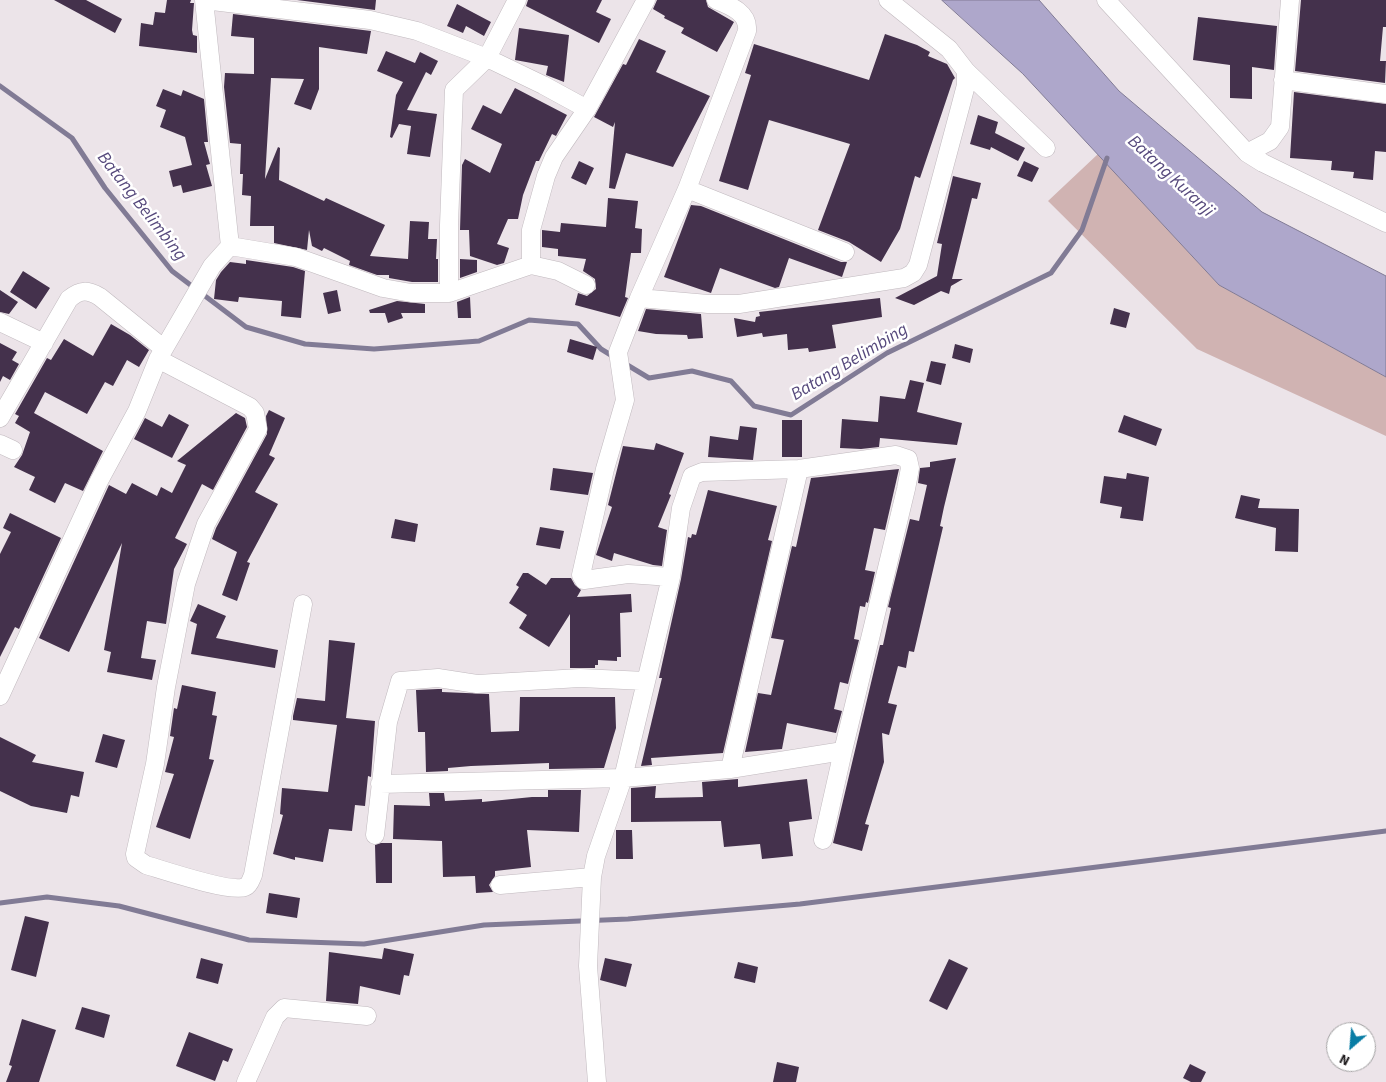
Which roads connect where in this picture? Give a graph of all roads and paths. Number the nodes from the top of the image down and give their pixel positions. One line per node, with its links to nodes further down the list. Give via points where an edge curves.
1 (204, 0): 8 (street); 18 (street)
2 (516, 0): 9 (street)
3 (646, 0): 13 (street)
4 (716, 0): 16 (street, via 731,6 745,17 748,25)
5 (888, 0): 10 (street, via 949,49)
6 (1106, 0): 15 (street)
7 (1290, 0): 11 (street)
8 (308, 6): 9 (street, via 394,25)
9 (488, 58): 13 (street); 22 (street, via 454,90)
10 (966, 71): 14 (street); 23 (street, via 966,85 918,265 913,273 904,278 740,304)
11 (1283, 80): 12 (street); 15 (street, via 1280,127 1276,135)
12 (1386, 94)
13 (587, 109): 20 (street, via 554,157 546,176 531,230)
14 (1046, 148)
15 (1247, 153): 17 (street)
16 (687, 189): 19 (street); 23 (street)
17 (1386, 223)
18 (230, 246): 22 (street, via 296,257 383,288 411,293); 26 (street, via 212,266)
19 (845, 252)
20 (530, 265): 21 (street, via 558,271); 22 (street)
21 (586, 285)
22 (449, 293)
23 (639, 298): 29 (street, via 618,352 625,400 605,469 581,577 584,580 628,574)
24 (0, 322): 25 (street)
25 (44, 344): 26 (street, via 70,299 79,292 88,291 107,302); 27 (street)
26 (161, 354): 30 (street, via 250,407 255,413 258,429 206,524 186,584 155,764 135,854 139,861 225,887 240,888 249,884); 32 (street, via 137,411 99,481)
27 (0, 418)
28 (799, 469): 29 (street, via 702,472 692,476 681,508); 33 (street, via 896,455 910,463); 34 (street)
29 (671, 576): 31 (street)
30 (303, 604)
31 (646, 680): 35 (street); 36 (street, via 580,678 477,684 438,678 400,681 388,722)
32 (0, 696)
33 (843, 750): 34 (street); 38 (street)
34 (730, 769): 35 (street)
35 (623, 778): 36 (street); 40 (street, via 596,856)
36 (380, 784): 37 (street)
37 (375, 836)
38 (823, 840)
39 (500, 885): 40 (street)
40 (591, 885): 43 (street, via 588,966)
41 (367, 1016): 42 (street, via 288,1008 280,1010)
42 (246, 1082)
43 (597, 1082)

